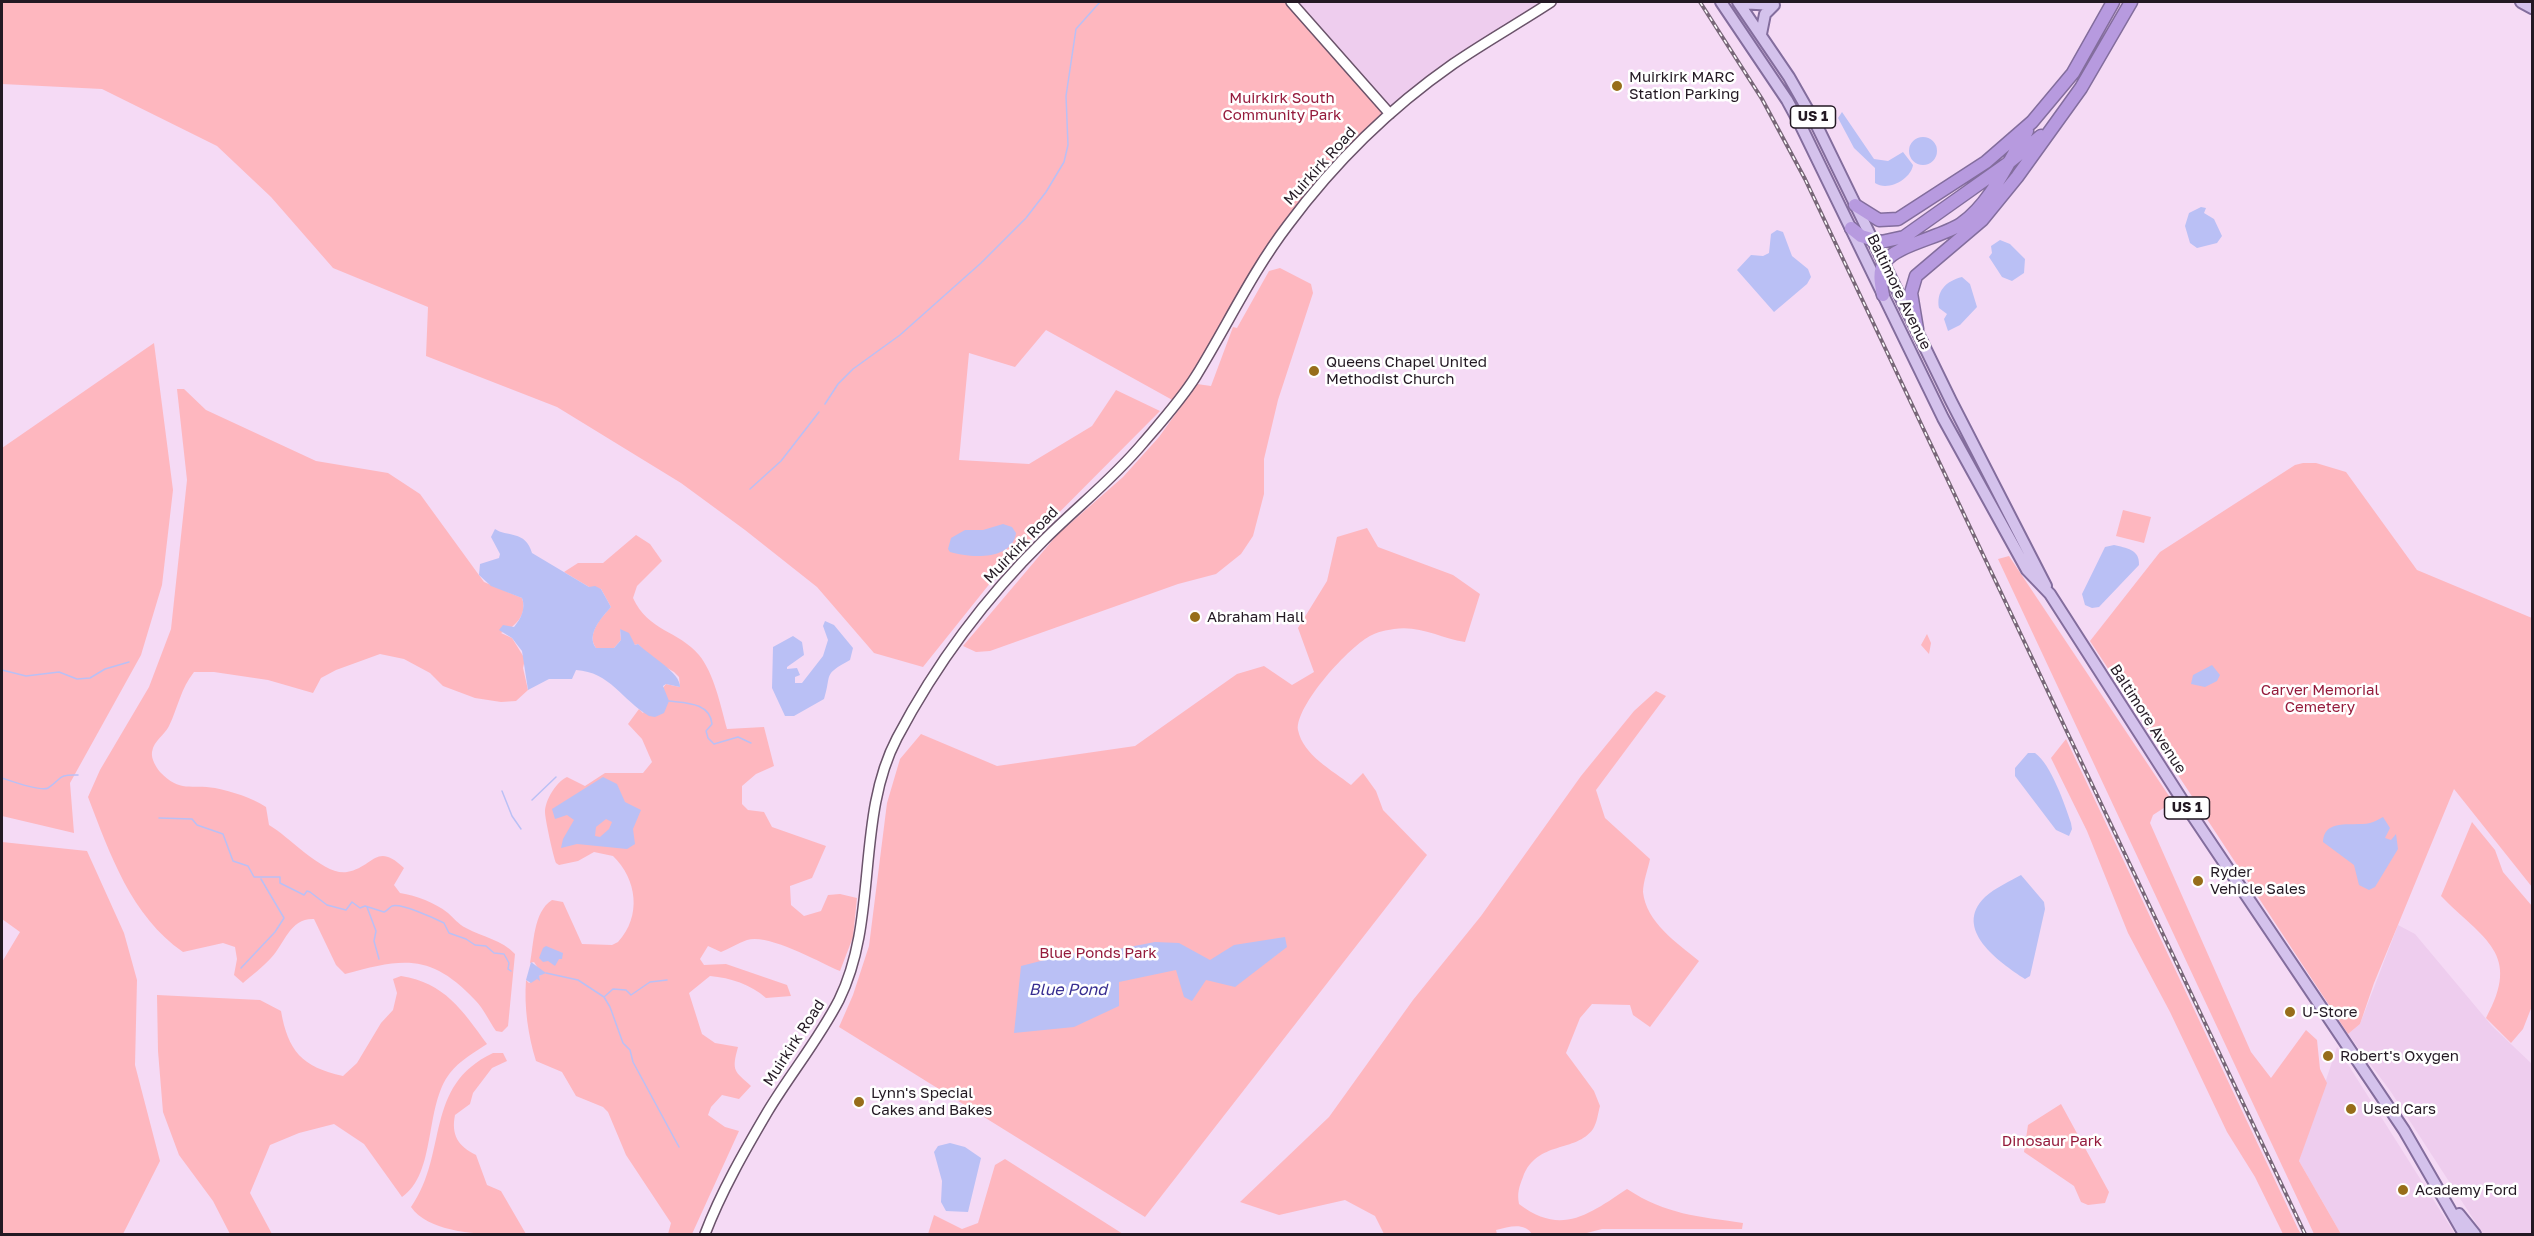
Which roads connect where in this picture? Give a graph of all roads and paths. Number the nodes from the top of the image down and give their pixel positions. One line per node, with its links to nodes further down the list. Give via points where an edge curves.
1 (1291, 2): 10 (main road)
2 (1551, 2): 10 (main road, Muirkirk Road, via 1449,67)
3 (1721, 2): 15 (main road, Baltimore Avenue / US 1, via 1787,100)
4 (1739, 2): 9 (main road, Baltimore Avenue / US 1); 9 (main road, via 1774,5 1766,14)
5 (2113, 2): 11 (highway, via 2073,73)
6 (2131, 2): 12 (highway, via 2106,48)
7 (2521, 2): 8 (main road)
8 (2532, 8)
9 (1761, 34): 14 (main road, Baltimore Avenue / US 1, via 1808,109)
10 (1390, 114): 22 (main road, Muirkirk Road, via 1337,165 1272,246 1194,379 1146,440 1106,484 1013,572 935,675 897,738 882,776 855,955 840,998 768,1111)
11 (2032, 122): 13 (highway); 14 (highway, via 1986,162 1906,215 1879,220)
12 (2053, 125): 13 (highway); 19 (highway, via 1982,219 1916,276 1911,293)
13 (2007, 164): 16 (highway, via 1904,237 1889,242); 17 (highway, via 1991,192 1968,218 1953,229 1895,253)
14 (1855, 205): 16 (main road, Baltimore Avenue / US 1)
15 (1851, 228): 16 (highway); 18 (main road, Baltimore Avenue / US 1)
16 (1872, 239): 17 (main road, Baltimore Avenue / US 1)
17 (1884, 263): 18 (highway); 19 (main road, Baltimore Avenue / US 1)
18 (1883, 295): 20 (main road, Baltimore Avenue / US 1, via 2027,570)
19 (1917, 329): 20 (main road, Baltimore Avenue / US 1)
20 (2050, 594): 21 (main road, Baltimore Avenue / US 1)
21 (2440, 1190): 23 (main road, Baltimore Avenue / US 1); 24 (main road, Baltimore Avenue / US 1)
22 (705, 1234)
23 (2464, 1234)
24 (2475, 1234)

